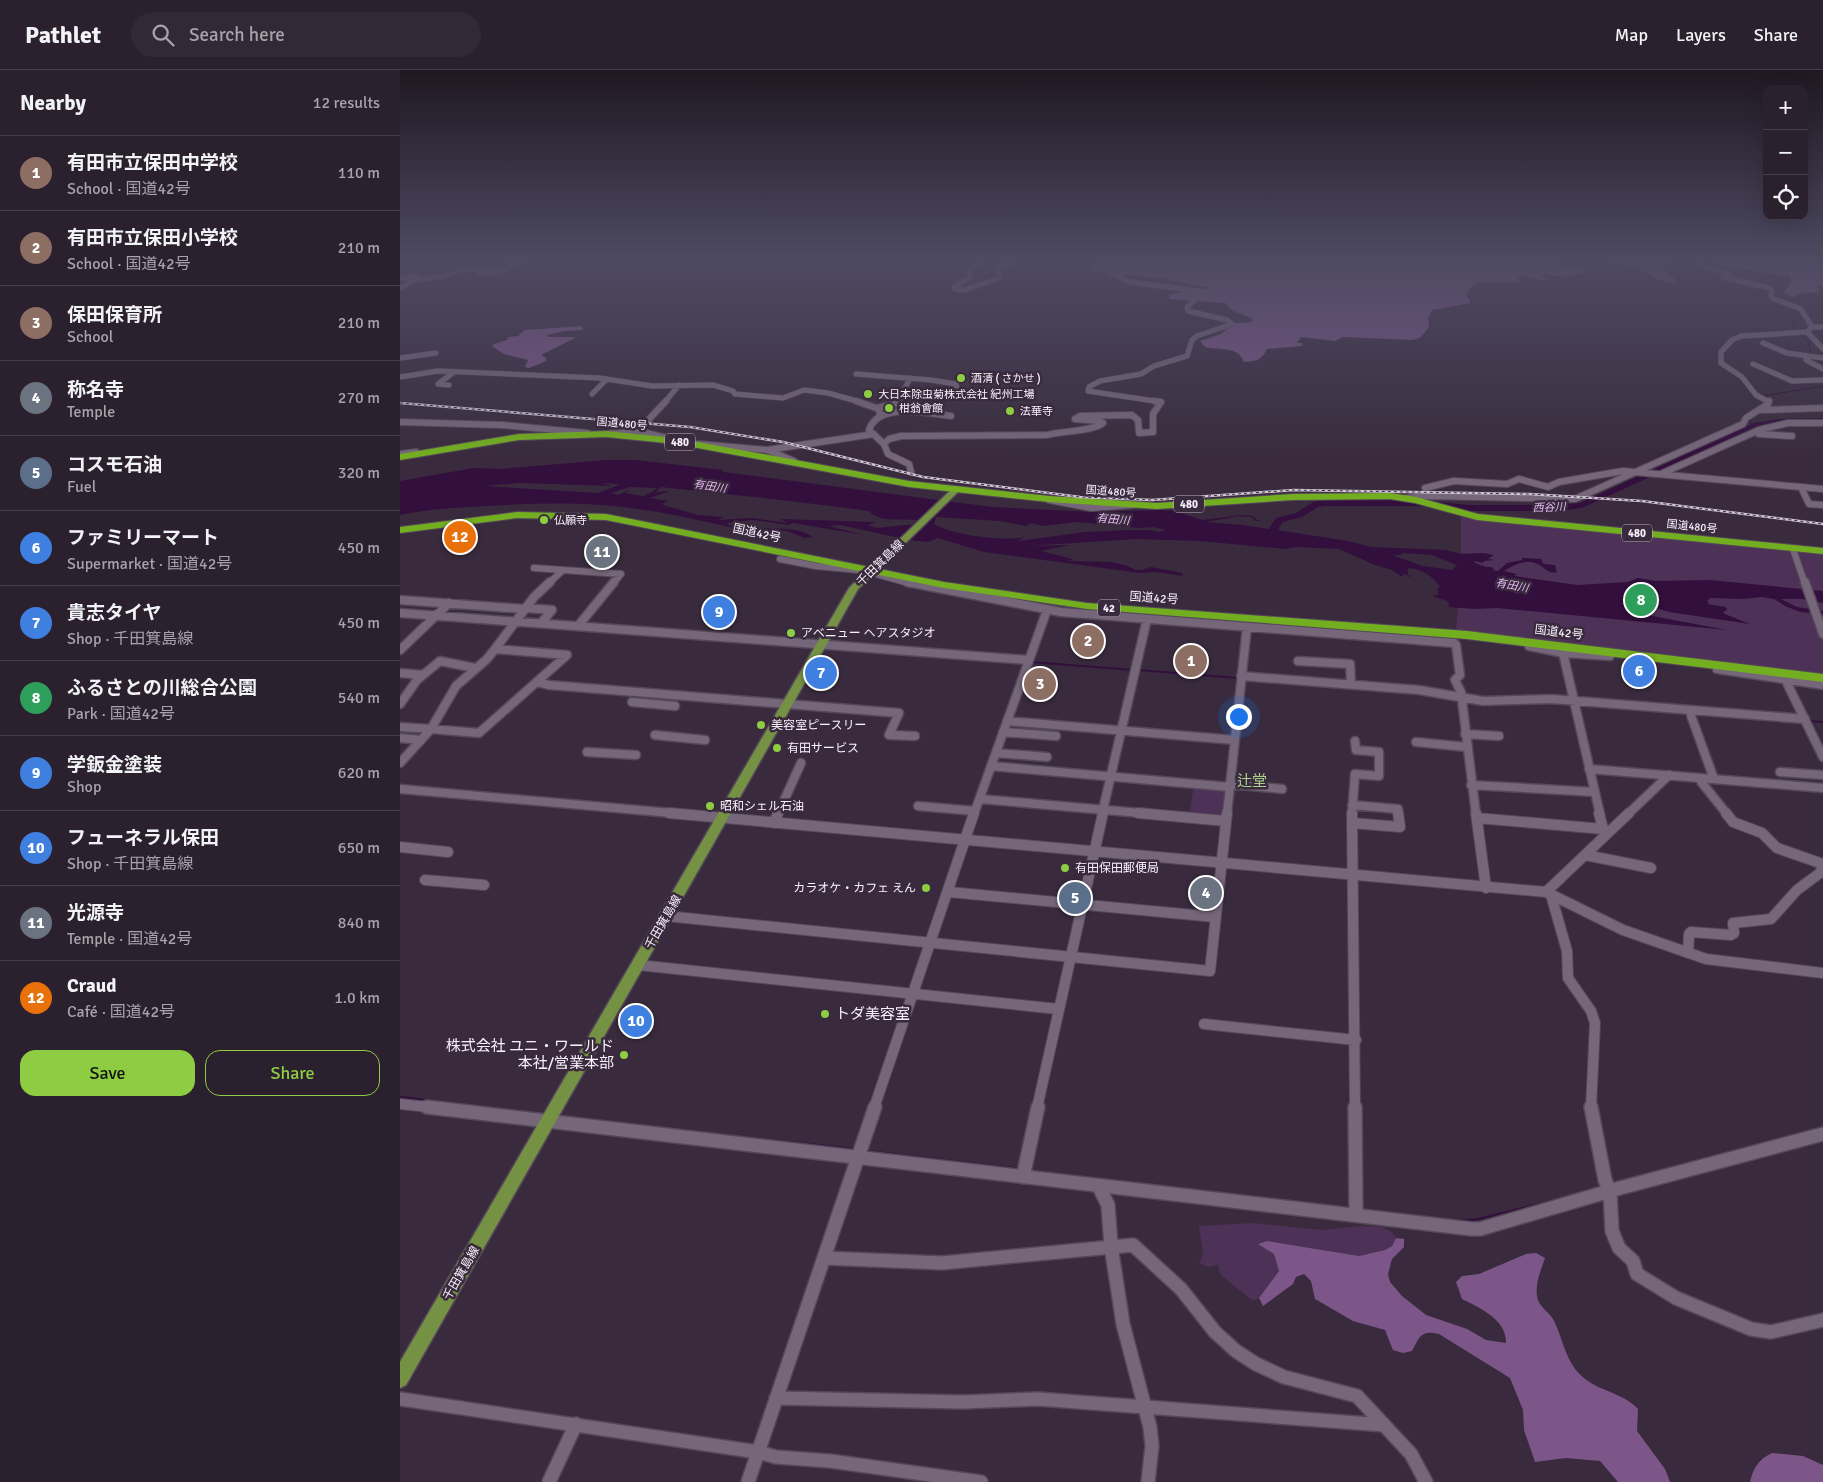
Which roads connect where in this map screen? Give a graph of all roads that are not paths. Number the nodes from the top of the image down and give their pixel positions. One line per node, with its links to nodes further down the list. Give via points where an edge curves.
1 (1229, 325): 41 (street, via 1197,336 1187,356 1141,374 1100,381 1089,387 1088,391 1096,393 1161,402 1153,414 1153,432 1139,433 1138,420 1132,415 1080,416 1076,418 1100,421 1102,425 1047,435 901,436)
2 (1812, 327): 3 (street); 4 (street)
3 (1823, 327)
4 (1808, 332): 6 (street); 27 (street, via 1743,335 1733,339 1721,352 1723,365 1741,375 1756,395 1769,401)
5 (1763, 343): 8 (street)
6 (1823, 349)
7 (436, 353): 9 (street)
8 (1802, 357): 10 (street); 13 (street)
9 (400, 358)
10 (1823, 358)
11 (1753, 364): 20 (street, via 1792,380)
12 (495, 365): 15 (street)
13 (1823, 369)
14 (454, 372): 15 (street); 17 (street, via 434,371); 21 (street, via 438,384)
15 (487, 373): 19 (street)
16 (856, 374): 18 (street)
17 (400, 377)
18 (910, 378): 24 (street, via 956,384 957,388); 25 (street, via 898,402)
19 (607, 379): 22 (street, via 652,386); 23 (street)
20 (1823, 380)
21 (448, 385)
22 (679, 385): 25 (street, via 716,386 735,394 783,398 807,390); 33 (street)
23 (592, 394)
24 (943, 398)
25 (877, 408): 28 (street)
26 (1823, 408): 27 (street)
27 (1761, 410): 32 (street, via 1746,418)
28 (880, 416): 29 (street, via 912,410); 37 (street, via 869,426)
29 (951, 416)
30 (400, 422): 35 (street, via 502,425)
31 (1823, 423): 34 (street, via 1788,423)
32 (1743, 424): 34 (street); 45 (street)
33 (638, 432): 36 (street); 39 (street)
34 (1759, 432): 38 (street); 46 (street)
35 (587, 433): 36 (highway, 国道480号 / 480); 43 (highway, 国道480号 / 480, via 519,436)
36 (606, 434): 39 (highway, 国道480号 / 480)
37 (874, 434): 41 (street); 42 (street)
38 (1792, 436)
39 (676, 441): 40 (highway, 国道480号 / 480)
40 (690, 444): 42 (street); 44 (highway, 国道480号 / 480)
41 (884, 444): 50 (street, via 888,454 909,464 922,484 954,487)
42 (767, 450): 44 (street)
43 (400, 455)
44 (794, 462): 50 (highway, 国道480号 / 480, via 892,482)
45 (1637, 471): 46 (street); 48 (street, via 1613,471 1548,487 1520,478 1507,484 1454,482); 51 (street, via 1570,500 1485,496)
46 (1661, 474): 47 (street)
47 (1801, 487): 49 (street); 52 (street, via 1809,504)
48 (1425, 488)
49 (1823, 489)
50 (956, 490): 51 (highway, 国道480号 / 480, via 1049,500 1168,506 1300,496); 59 (main road, 千田箕島線)
51 (1406, 498): 54 (highway, 国道480号 / 480, via 1485,518)
52 (1823, 506)
53 (400, 530): 59 (highway, 国道42号 / 42, via 517,515 606,517)
54 (1794, 551): 55 (highway, 国道480号 / 480); 73 (street)
55 (1823, 552)
56 (780, 559): 59 (street, via 816,566)
57 (534, 568): 58 (street)
58 (563, 570): 63 (street); 71 (street, via 621,574)
59 (871, 570): 62 (highway, 国道42号 / 42, via 944,585); 64 (street, via 925,587); 75 (main road, 千田箕島線, via 854,588)
60 (400, 600): 61 (street)
61 (449, 603): 63 (street); 66 (street)
62 (1087, 606): 67 (highway, 国道42号 / 42); 68 (street)
63 (525, 608): 69 (street); 70 (street, via 552,610)
64 (1047, 610): 68 (street); 80 (street)
65 (400, 613): 66 (street)
66 (435, 616): 69 (street); 77 (street)
67 (1209, 616): 68 (street); 74 (highway, 国道42号 / 42)
68 (1147, 619): 72 (street); 103 (street)
69 (516, 621): 70 (street); 76 (street)
70 (541, 623): 71 (street)
71 (578, 626): 75 (street)
72 (1247, 627): 86 (street); 92 (street, via 1454,643 1460,675 1455,680)
73 (1823, 634)
74 (1520, 641): 78 (street); 79 (highway, 国道42号 / 42)
75 (822, 644): 80 (street); 96 (main road, 千田箕島線)
76 (495, 649): 83 (street); 89 (street, via 567,656)
77 (400, 650)
78 (1563, 653): 79 (street, via 1614,656); 93 (street)
79 (1619, 653): 82 (highway, 国道42号 / 42)
80 (1028, 660): 100 (street)
81 (1298, 661): 90 (street, via 1350,664)
82 (1695, 662): 87 (highway, 国道42号 / 42); 88 (street)
83 (475, 668): 85 (street, via 440,661); 102 (street, via 456,686)
84 (400, 673): 85 (street)
85 (423, 675): 95 (street)
86 (1241, 676): 90 (street); 113 (street)
87 (1823, 678)
88 (1786, 680): 91 (street); 99 (street)
89 (537, 682): 96 (street); 102 (street, via 479,733)
90 (1351, 684): 92 (street)
91 (1823, 685)
92 (1461, 697): 93 (street, via 1494,702); 105 (street)
93 (1574, 701): 98 (street); 125 (street)
94 (632, 702): 97 (street)
95 (400, 704)
96 (788, 704): 107 (street, via 899,713 889,735); 143 (main road, 千田箕島線)
97 (674, 706)
98 (1689, 710): 99 (street); 131 (street)
99 (1805, 719): 121 (street)
100 (1007, 721): 103 (street); 104 (street)
101 (400, 726): 102 (street)
102 (431, 729): 111 (street)
103 (1121, 731): 113 (street); 128 (street)
104 (1003, 732): 108 (street); 118 (street)
105 (1465, 734): 109 (street); 116 (street)
106 (655, 735): 112 (street)
107 (915, 736)
108 (1056, 736)
109 (1499, 736)
110 (400, 738): 111 (street)
111 (421, 740): 122 (street)
112 (705, 740)
113 (1235, 740): 133 (street)
114 (1355, 741): 139 (street, via 1356,750 1379,752 1379,776 1355,774)
115 (1416, 742): 116 (street)
116 (1466, 747): 132 (street)
117 (587, 752): 119 (street)
118 (996, 753): 120 (street); 124 (street)
119 (636, 756)
120 (1047, 757)
121 (1823, 757)
122 (400, 763)
123 (801, 763): 146 (street)
124 (991, 766): 128 (street); 138 (street)
125 (1590, 769): 129 (street); 137 (street)
126 (1780, 772): 127 (street)
127 (1823, 775)
128 (1111, 776): 133 (street); 141 (street)
129 (1669, 776): 130 (street); 148 (street)
130 (1698, 778): 131 (street); 155 (street, via 1733,822 1762,833 1777,848)
131 (1714, 779): 134 (street)
132 (1472, 785): 137 (street); 144 (street)
133 (1230, 786): 136 (street); 145 (street)
134 (1823, 788)
135 (400, 789): 143 (street)
136 (1282, 789)
137 (1595, 792): 148 (street)
138 (980, 799): 141 (street); 142 (street)
139 (1352, 805): 147 (street); 147 (street, via 1398,809 1400,827)
140 (918, 806): 142 (street)
141 (1103, 810): 145 (street); 152 (street)
142 (975, 811): 149 (street)
143 (723, 818): 146 (street); 165 (main road, 千田箕島線)
144 (1477, 818): 148 (street); 161 (street)
145 (1226, 821): 154 (street)
146 (774, 823): 149 (street)
147 (1352, 823): 157 (street)
148 (1606, 831): 153 (street)
149 (966, 841): 152 (street); 162 (street)
150 (400, 847): 151 (street)
151 (448, 852)
152 (1094, 852): 154 (street); 164 (street)
153 (1585, 856): 156 (street); 163 (street)
154 (1221, 864): 157 (street); 166 (street)
155 (1823, 865): 158 (street)
156 (1651, 868)
157 (1353, 876): 161 (street); 175 (street)
158 (1820, 877): 168 (street, via 1797,890 1768,920 1733,923 1731,935 1689,933)
159 (425, 880): 160 (street)
160 (484, 885)
161 (1486, 888): 163 (street)
162 (949, 892): 164 (street); 167 (street)
163 (1548, 894): 168 (street, via 1624,930); 182 (street, via 1567,951 1568,978 1591,1011 1594,1023 1591,1106)
164 (1082, 904): 166 (street); 169 (street)
165 (666, 916): 167 (street); 170 (main road, 千田箕島線)
166 (1215, 917): 169 (street, via 1210,971)
167 (931, 944): 169 (street); 172 (street)
168 (1688, 953): 171 (street, via 1712,960)
169 (1070, 957): 173 (street)
170 (638, 965): 172 (street); 177 (main road, 千田箕島線)
171 (1823, 973)
172 (913, 994): 173 (street); 179 (street)
173 (1058, 1009): 180 (street)
174 (1204, 1024): 175 (street)
175 (1356, 1040): 183 (street)
176 (400, 1104): 177 (street)
177 (552, 1116): 179 (street); 187 (main road, 千田箕島線)
178 (1823, 1134): 182 (street)
179 (860, 1157): 180 (street); 185 (street)
180 (1023, 1178): 181 (street)
181 (1098, 1187): 183 (street); 184 (street, via 1106,1199)
182 (1610, 1192): 183 (street, via 1480,1229); 186 (street, via 1612,1232 1619,1248 1634,1261 1637,1274 1676,1298 1751,1329 1771,1332)
183 (1356, 1215)
184 (1111, 1246): 185 (street, via 942,1263); 190 (street, via 1122,1324); 192 (street, via 1133,1245 1181,1289 1215,1332 1236,1351 1284,1377 1357,1396)
185 (824, 1258): 188 (street)
186 (1823, 1320)
187 (400, 1378)
188 (776, 1398): 190 (street, via 963,1402 1038,1400); 193 (street)
189 (400, 1399): 191 (street)
190 (1144, 1407): 192 (street); 198 (street, via 1152,1436)
191 (576, 1424): 193 (street); 195 (street)
192 (1384, 1425): 199 (street, via 1411,1454)
193 (758, 1452): 194 (street); 196 (street)
194 (950, 1480): 197 (street)
195 (549, 1482)
196 (748, 1482)
197 (981, 1482)
198 (1148, 1482)
199 (1426, 1482)

